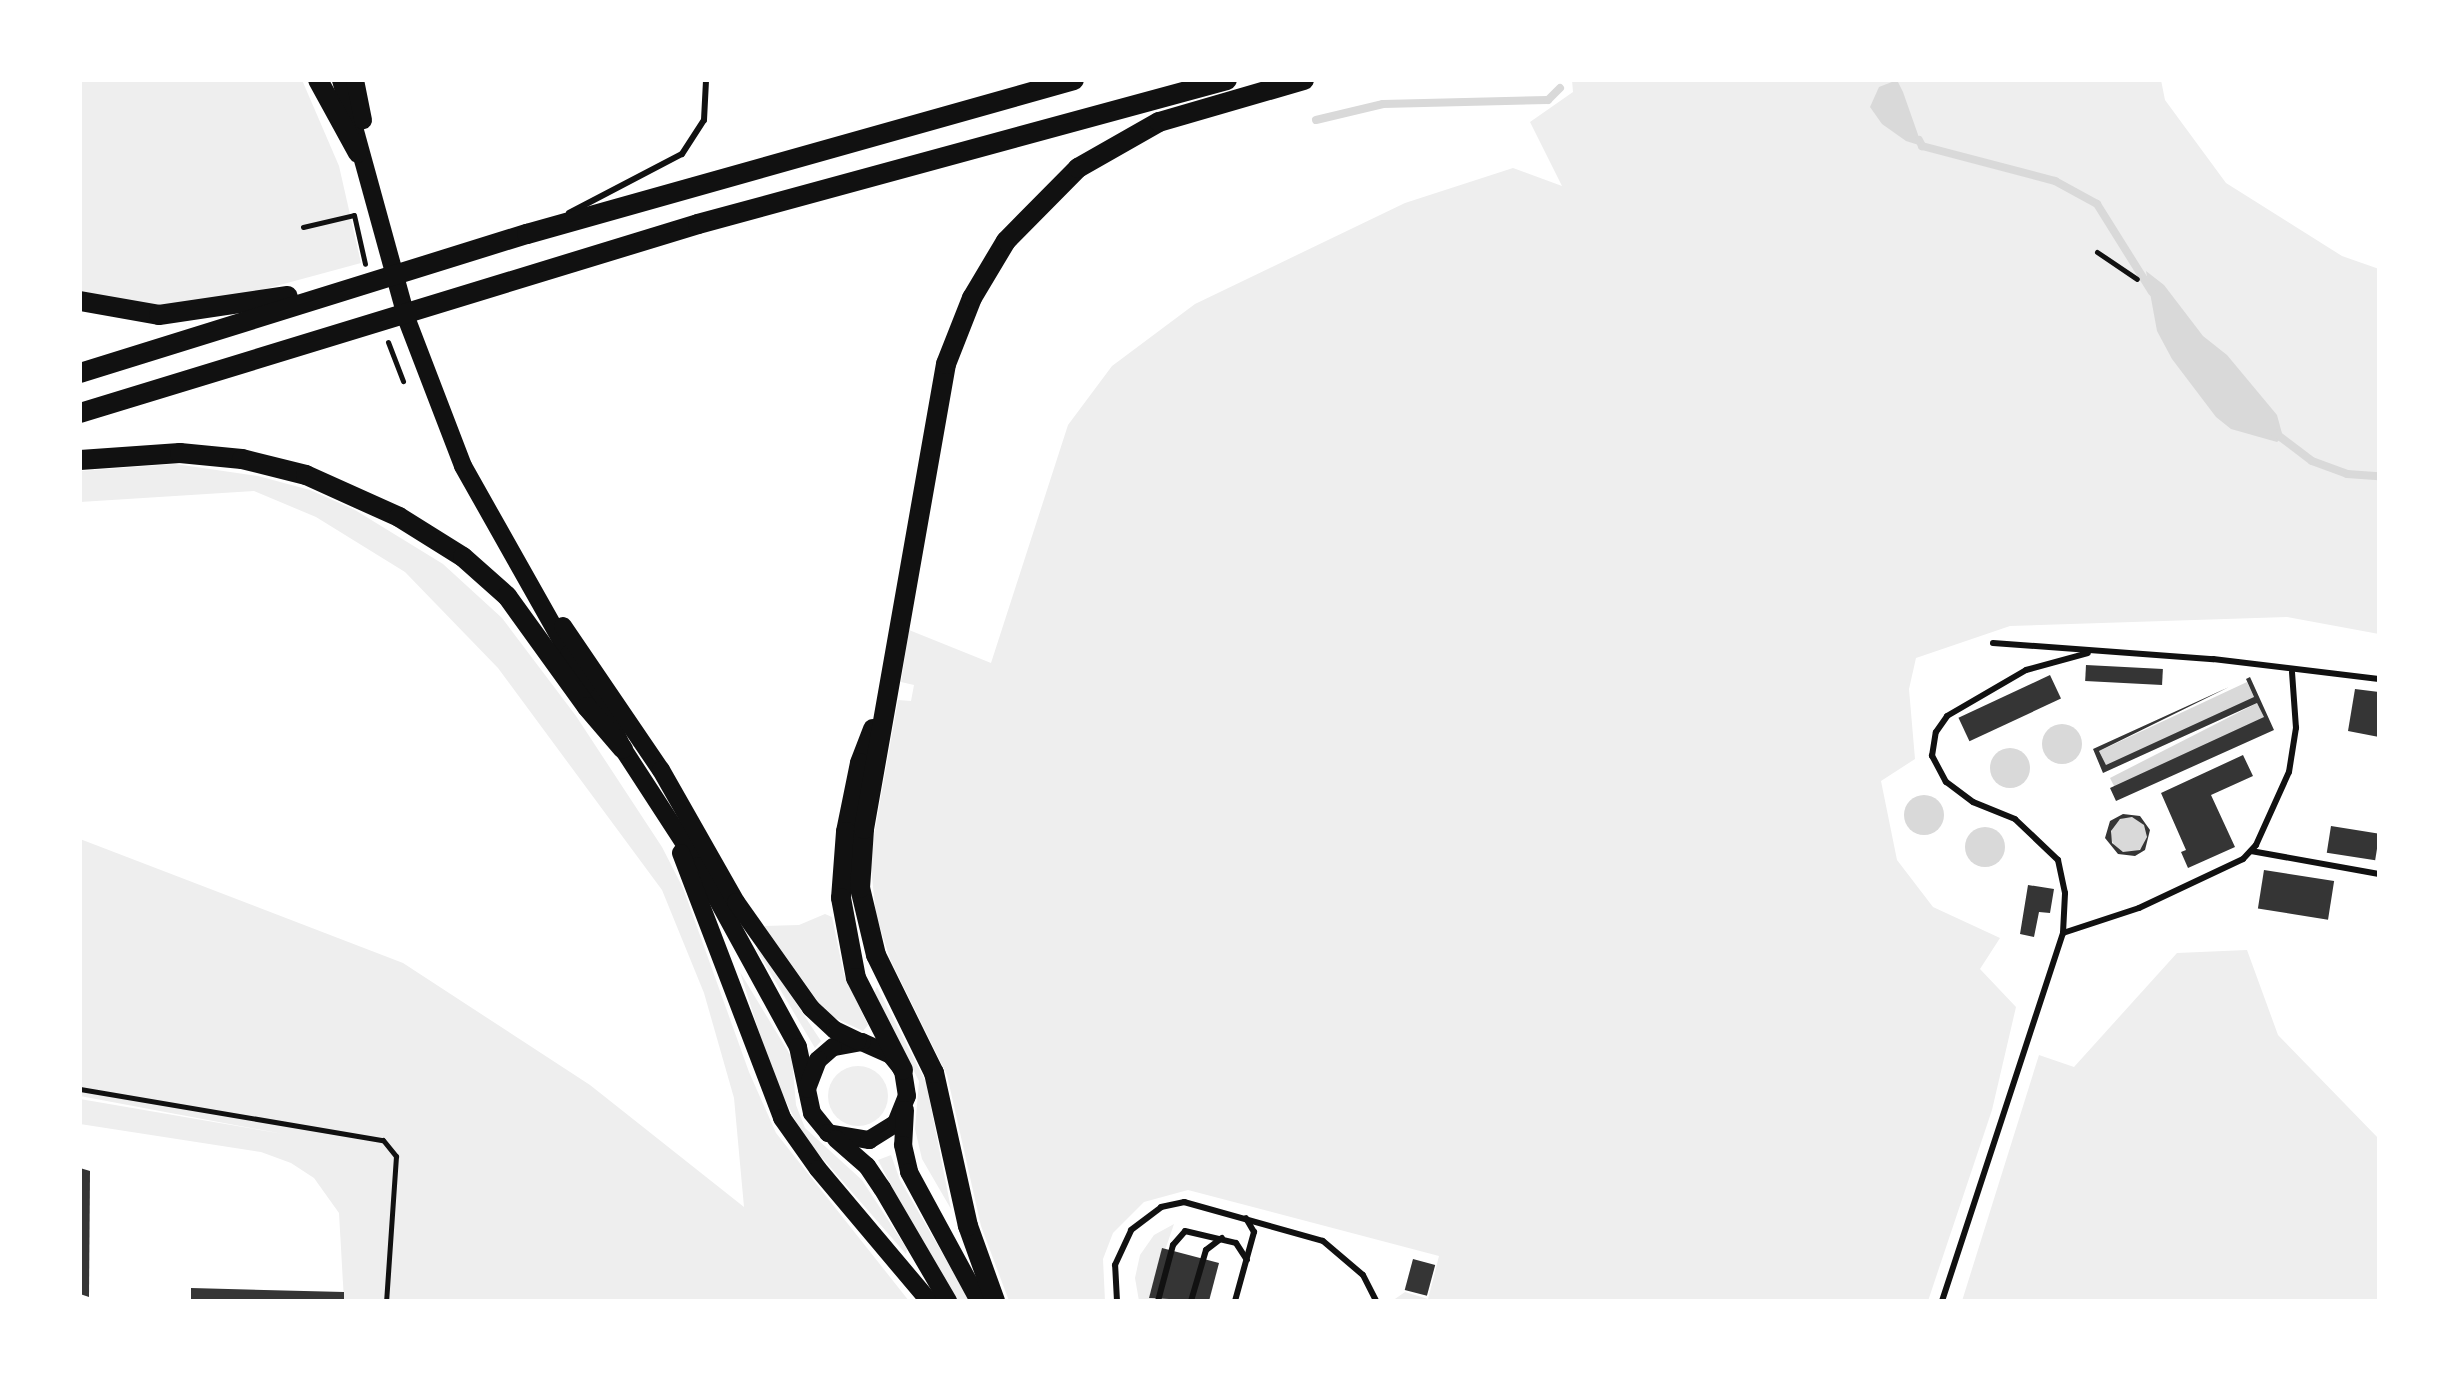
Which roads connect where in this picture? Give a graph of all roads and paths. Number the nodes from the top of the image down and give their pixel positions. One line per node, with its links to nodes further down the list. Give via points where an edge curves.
1 (318, 80): 8 (highway)
2 (342, 80): 8 (main road)
3 (355, 80): 9 (main road)
4 (706, 80): 12 (lane, via 704,120 682,154)
5 (1074, 80): 12 (highway)
6 (1227, 80): 18 (highway, via 763,205)
7 (1304, 80): 25 (highway, via 1187,112 1130,136 1065,180 1006,241 972,298 946,364)
8 (358, 153): 9 (main road)
9 (376, 209): 20 (main road, via 425,376 481,504)
10 (354, 215): 11 (path)
11 (303, 227)
12 (527, 234): 15 (highway)
13 (2098, 252): 14 (path)
14 (2137, 278)
15 (359, 285): 16 (highway, via 170,314); 17 (highway)
16 (80, 301)
17 (80, 372)
18 (80, 414)
19 (80, 460): 26 (highway, via 180,453 242,459 320,480 399,517 462,556 507,596)
20 (529, 582): 26 (main road); 31 (main road, via 629,720 736,902 812,1008 835,1030)
21 (1993, 643): 22 (lane)
22 (2088, 652): 23 (lane, via 2213,659); 30 (lane, via 2026,670 1946,716 1932,756 1946,782 2015,819 2058,860)
23 (2292, 672): 24 (lane); 28 (lane, via 2296,728 2288,772)
24 (2379, 679)
25 (890, 685): 32 (highway, via 860,763 841,898 856,978); 44 (highway, via 860,858 864,911 886,980 934,1072 968,1226)
26 (623, 749): 27 (main road)
27 (672, 830): 34 (main road, via 700,866 798,1047); 41 (main road, via 782,1118)
28 (2250, 851): 29 (lane); 30 (lane, via 2140,908)
29 (2379, 874)
30 (2063, 933): 50 (lane)
31 (862, 1042): 32 (main road, via 882,1048); 34 (main road, via 833,1047 818,1060)
32 (903, 1070): 35 (main road)
33 (80, 1088): 40 (path, via 383,1140 396,1156)
34 (807, 1089): 36 (main road, via 812,1114)
35 (907, 1096): 36 (main road, via 885,1133 855,1141); 43 (main road, via 902,1133 909,1172)
36 (828, 1133): 42 (main road, via 882,1188)
37 (1244, 1218): 39 (lane, via 1254,1228); 45 (lane, via 1184,1202 1149,1214 1119,1252); 49 (lane, via 1324,1241 1363,1275)
38 (1223, 1238): 39 (lane, via 1241,1246); 46 (lane, via 1191,1230 1180,1234); 47 (lane, via 1206,1250)
39 (1247, 1260): 48 (lane)
40 (386, 1301)
41 (929, 1301)
42 (948, 1301)
43 (979, 1301)
44 (995, 1301)
45 (1117, 1301)
46 (1158, 1301)
47 (1191, 1301)
48 (1235, 1301)
49 (1376, 1301)
50 (1942, 1301)

